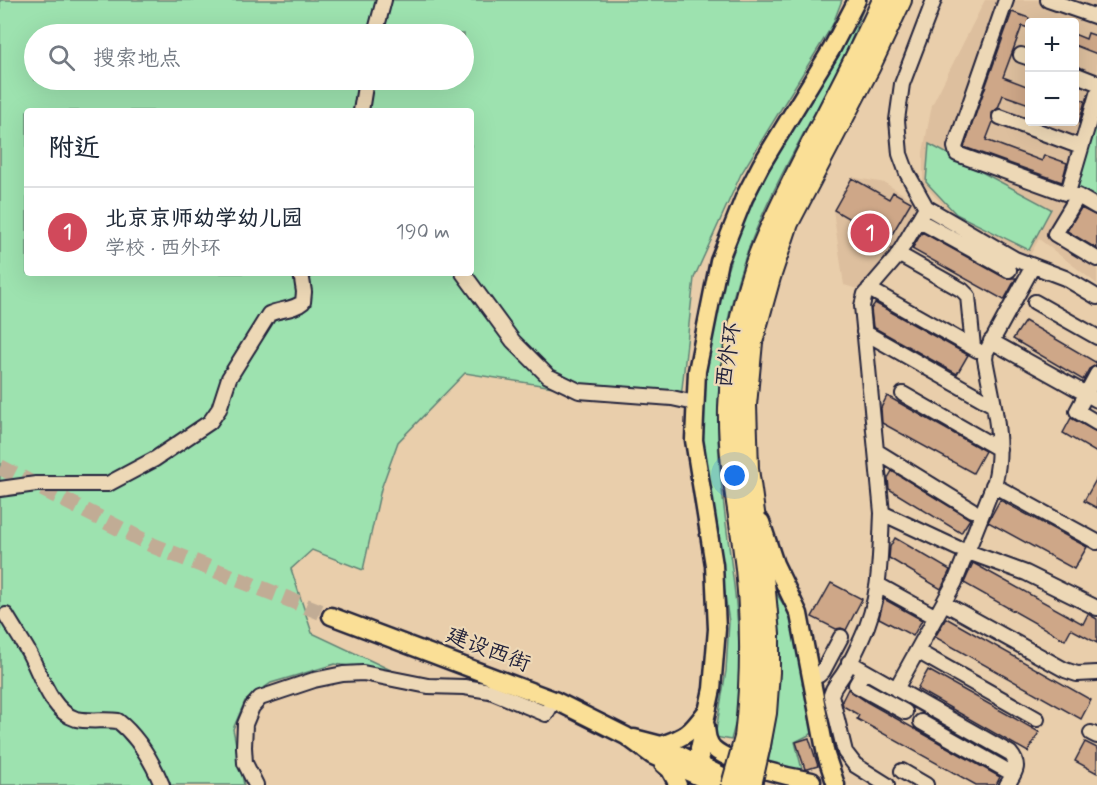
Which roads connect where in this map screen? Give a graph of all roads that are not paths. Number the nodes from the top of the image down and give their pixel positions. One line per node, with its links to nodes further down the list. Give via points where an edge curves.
1 (384, 0): 9 (street)
2 (857, 0): 36 (main road, via 760,165 718,261 697,372)
3 (883, 0): 66 (highway, 西外环, via 763,246 747,295 734,357 730,451 750,635)
4 (901, 0): 41 (highway, 西外环, via 788,223 752,342 746,405)
5 (934, 0): 17 (street, via 902,84 897,120 900,154)
6 (1006, 0): 16 (street, via 955,151 1065,193)
7 (1048, 0): 8 (street)
8 (1097, 17)
9 (379, 24)
10 (1079, 77): 11 (street)
11 (1097, 83)
12 (365, 90): 14 (street)
13 (1097, 94): 16 (street)
14 (362, 108)
15 (1000, 117): 16 (street)
16 (1081, 147)
17 (926, 207): 19 (street); 22 (street)
18 (1097, 207): 21 (street, via 1078,196 1055,234)
19 (918, 220): 20 (street); 23 (street)
20 (898, 254): 26 (street); 31 (street, via 968,296)
21 (1097, 259)
22 (1034, 266): 27 (street); 32 (street)
23 (1009, 270)
24 (302, 276): 43 (street, via 303,302 298,307 269,314 230,378 219,410 210,422 155,459 108,484 36,484)
25 (465, 276): 36 (street, via 513,341 548,376 579,391)
26 (869, 289): 29 (street, via 862,306); 31 (street)
27 (1096, 294)
28 (1035, 302): 30 (street)
29 (864, 332): 37 (street); 40 (street)
30 (1097, 337)
31 (973, 347): 32 (street)
32 (988, 348): 35 (street); 37 (street)
33 (1097, 374): 35 (street)
34 (903, 394): 39 (street)
35 (1091, 397): 38 (street, via 1077,411)
36 (696, 403): 63 (main road, via 694,440 714,566 717,629)
37 (993, 405): 39 (street)
38 (1097, 423)
39 (999, 449): 42 (street)
40 (876, 451): 44 (street); 45 (street)
41 (747, 460): 59 (main road, via 775,564 799,615); 66 (highway, 西外环, via 769,634 766,713)
42 (993, 484): 46 (street); 47 (street)
43 (0, 489)
44 (972, 510)
45 (882, 513): 47 (street); 48 (street)
46 (1097, 542)
47 (967, 551): 49 (street); 50 (street, via 1026,573)
48 (878, 585): 53 (street); 56 (street, via 873,614)
49 (944, 603): 53 (street); 58 (street, via 1065,670)
50 (1097, 608)
51 (6, 615): 74 (street, via 62,711 86,721 118,721 131,731)
52 (331, 616): 61 (main road, 建设西街)
53 (936, 617): 55 (street)
54 (841, 637): 59 (street, via 823,671)
55 (917, 651): 60 (street); 64 (street)
56 (849, 662): 57 (street); 82 (street, via 831,695 845,752 855,765)
57 (864, 671): 60 (street); 62 (street, via 856,686)
58 (1097, 673)
59 (812, 677): 68 (main road)
60 (896, 689): 72 (street, via 1010,753 1017,766)
61 (554, 700): 67 (main road, 建设西街); 75 (street, via 546,714 490,691 428,686 363,673 294,686 260,698 245,724 245,763)
62 (904, 712)
63 (707, 715): 67 (main road, via 681,739); 69 (main road, via 699,749); 71 (main road, via 707,738 712,747 728,757)
64 (1037, 719)
65 (921, 722): 72 (street)
66 (752, 742): 77 (highway, bridge); 79 (highway, bridge)
67 (657, 750): 69 (main road, 建设西街); 73 (main road, 建设西街); 76 (main road)
68 (826, 754): 71 (main road, via 820,773); 81 (main road)
69 (700, 764): 73 (main road); 78 (main road, 建设西街)
70 (902, 771): 83 (street)
71 (812, 780): 80 (main road)
72 (1010, 782)
73 (714, 784)
74 (162, 785)
75 (256, 785)
76 (678, 785)
77 (732, 785)
78 (740, 785)
79 (751, 785)
80 (792, 785)
81 (836, 785)
82 (887, 785)
83 (926, 785)

